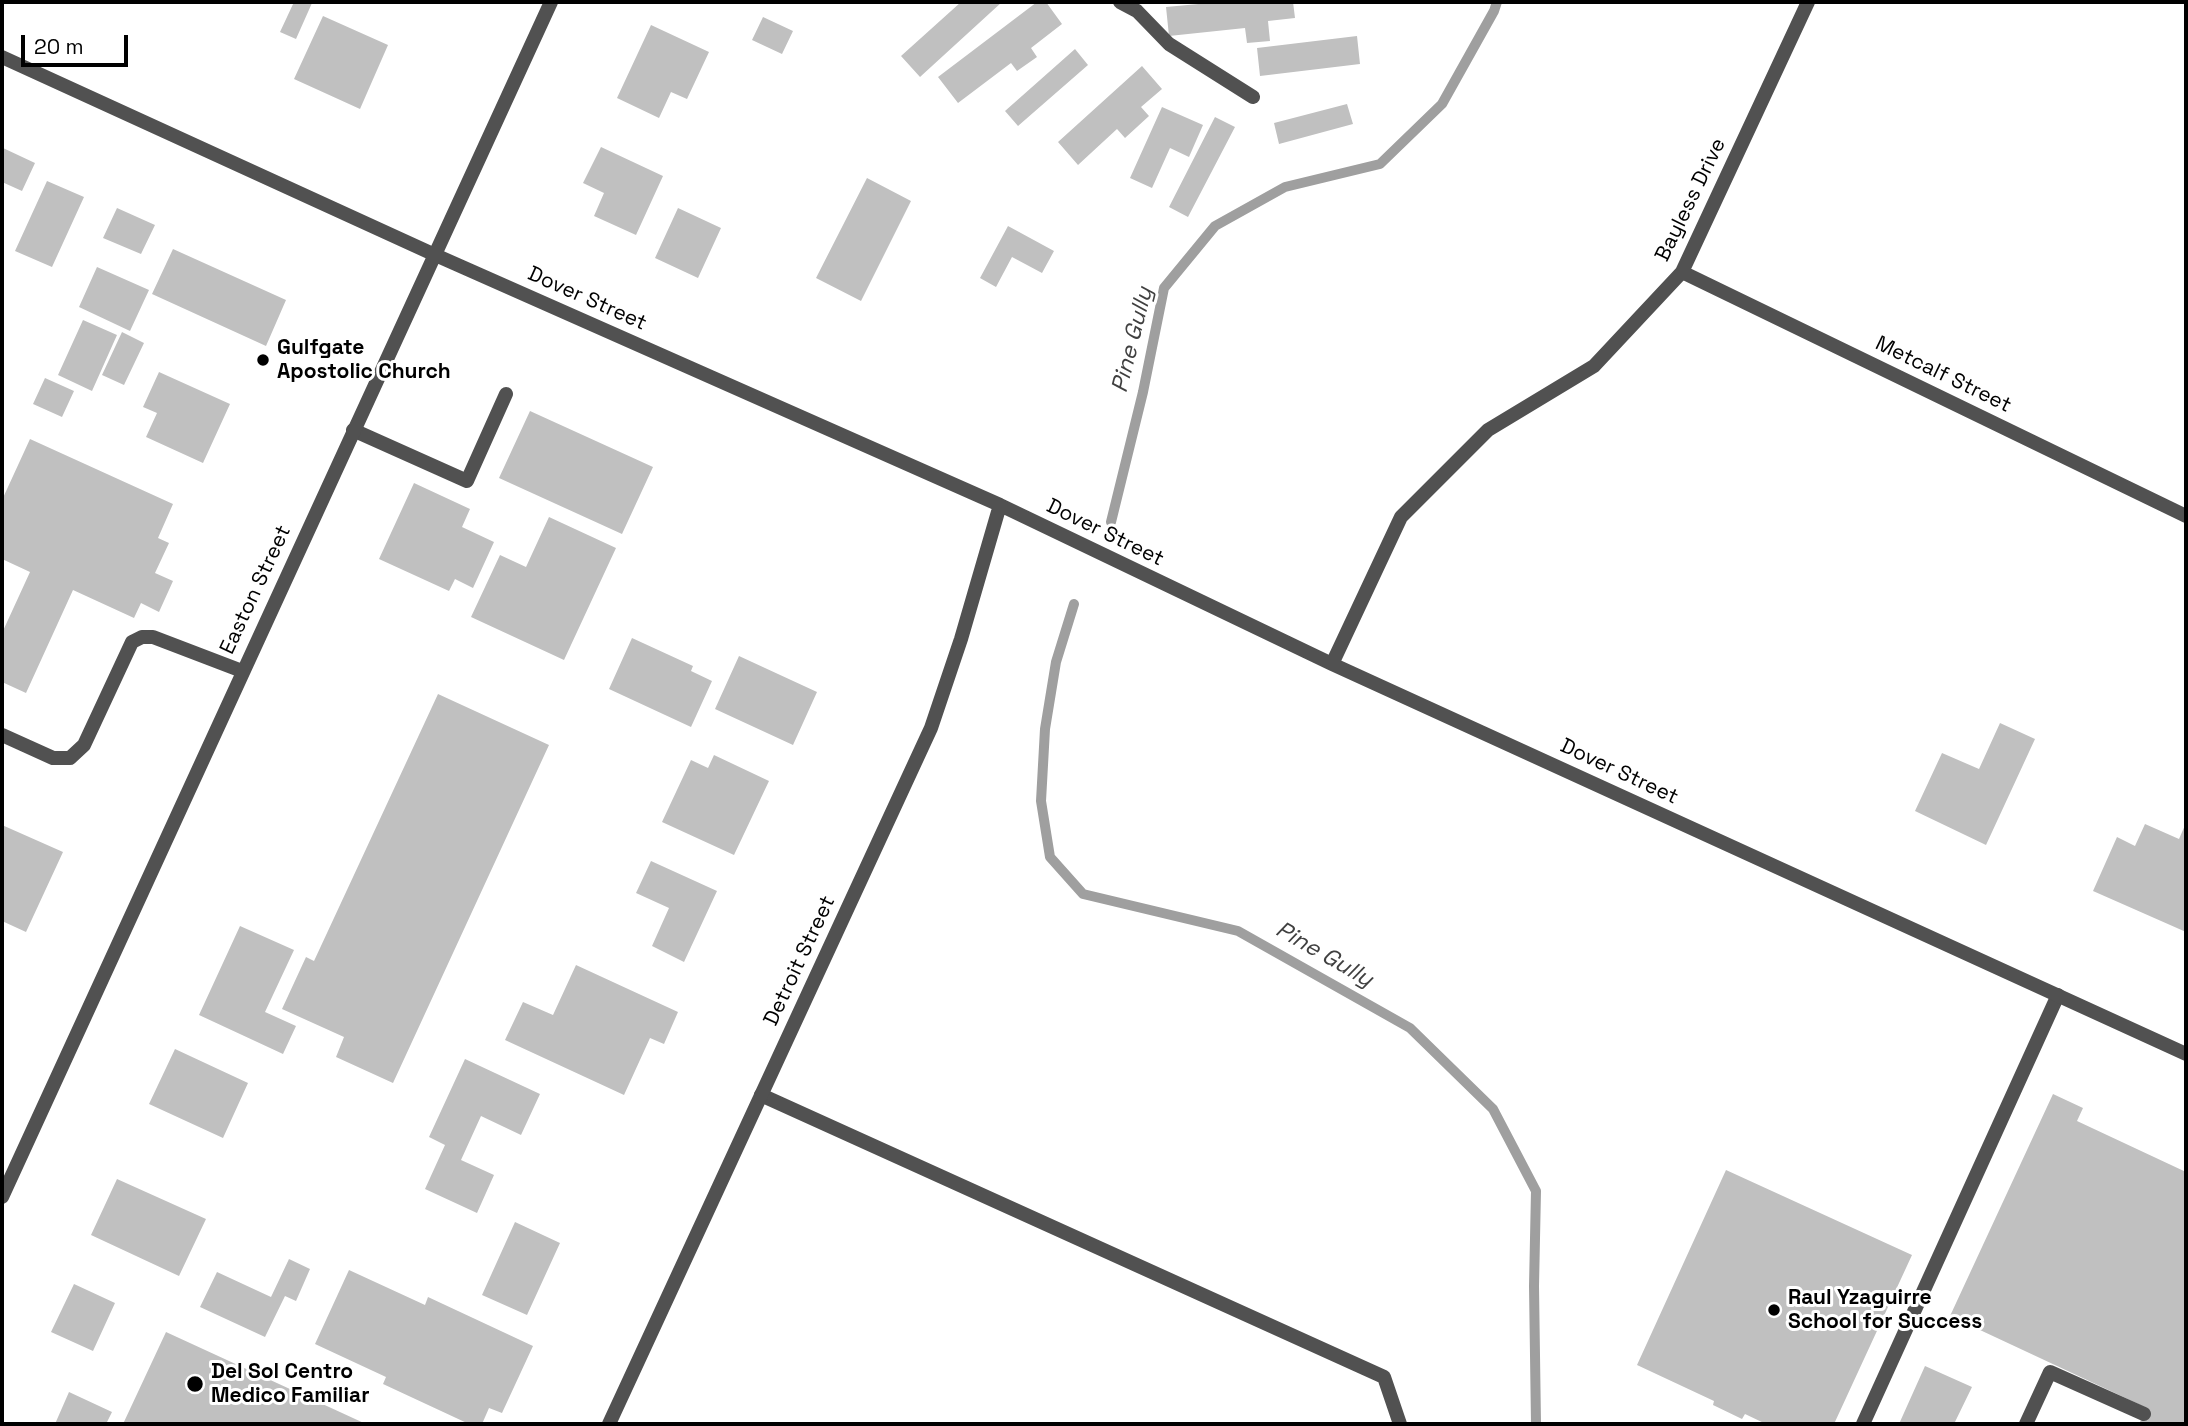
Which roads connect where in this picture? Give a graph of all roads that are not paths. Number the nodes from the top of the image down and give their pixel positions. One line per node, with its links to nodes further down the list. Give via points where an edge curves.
1 (551, 2): 6 (street, Easton Street)
2 (1120, 2): 5 (street, via 1137,11 1169,44)
3 (1808, 2): 7 (street, Bayless Drive)
4 (2, 57): 6 (street, Dover Street)
5 (1253, 97)
6 (433, 254): 9 (street, Easton Street); 10 (street, Dover Street)
7 (1682, 272): 11 (street, Metcalf Street); 12 (street, Bayless Drive, via 1594,366 1488,430 1401,517)
8 (506, 394): 9 (street, via 467,481)
9 (353, 430): 13 (street, Easton Street)
10 (1000, 505): 12 (street, Dover Street); 17 (street, Detroit Street, via 931,728)
11 (2186, 516)
12 (1332, 664): 15 (street, Dover Street)
13 (242, 671): 14 (street, via 153,637 142,637 132,642 84,745 70,758 53,758); 18 (street, Easton Street)
14 (2, 735)
15 (2058, 995): 16 (street, Dover Street); 22 (street)
16 (2186, 1054)
17 (761, 1095): 20 (street, Detroit Street); 21 (street, via 1384,1377)
18 (2, 1197)
19 (2144, 1414): 23 (street, via 2050,1371)
20 (609, 1424)
21 (1400, 1424)
22 (1863, 1424)
23 (2026, 1424)

